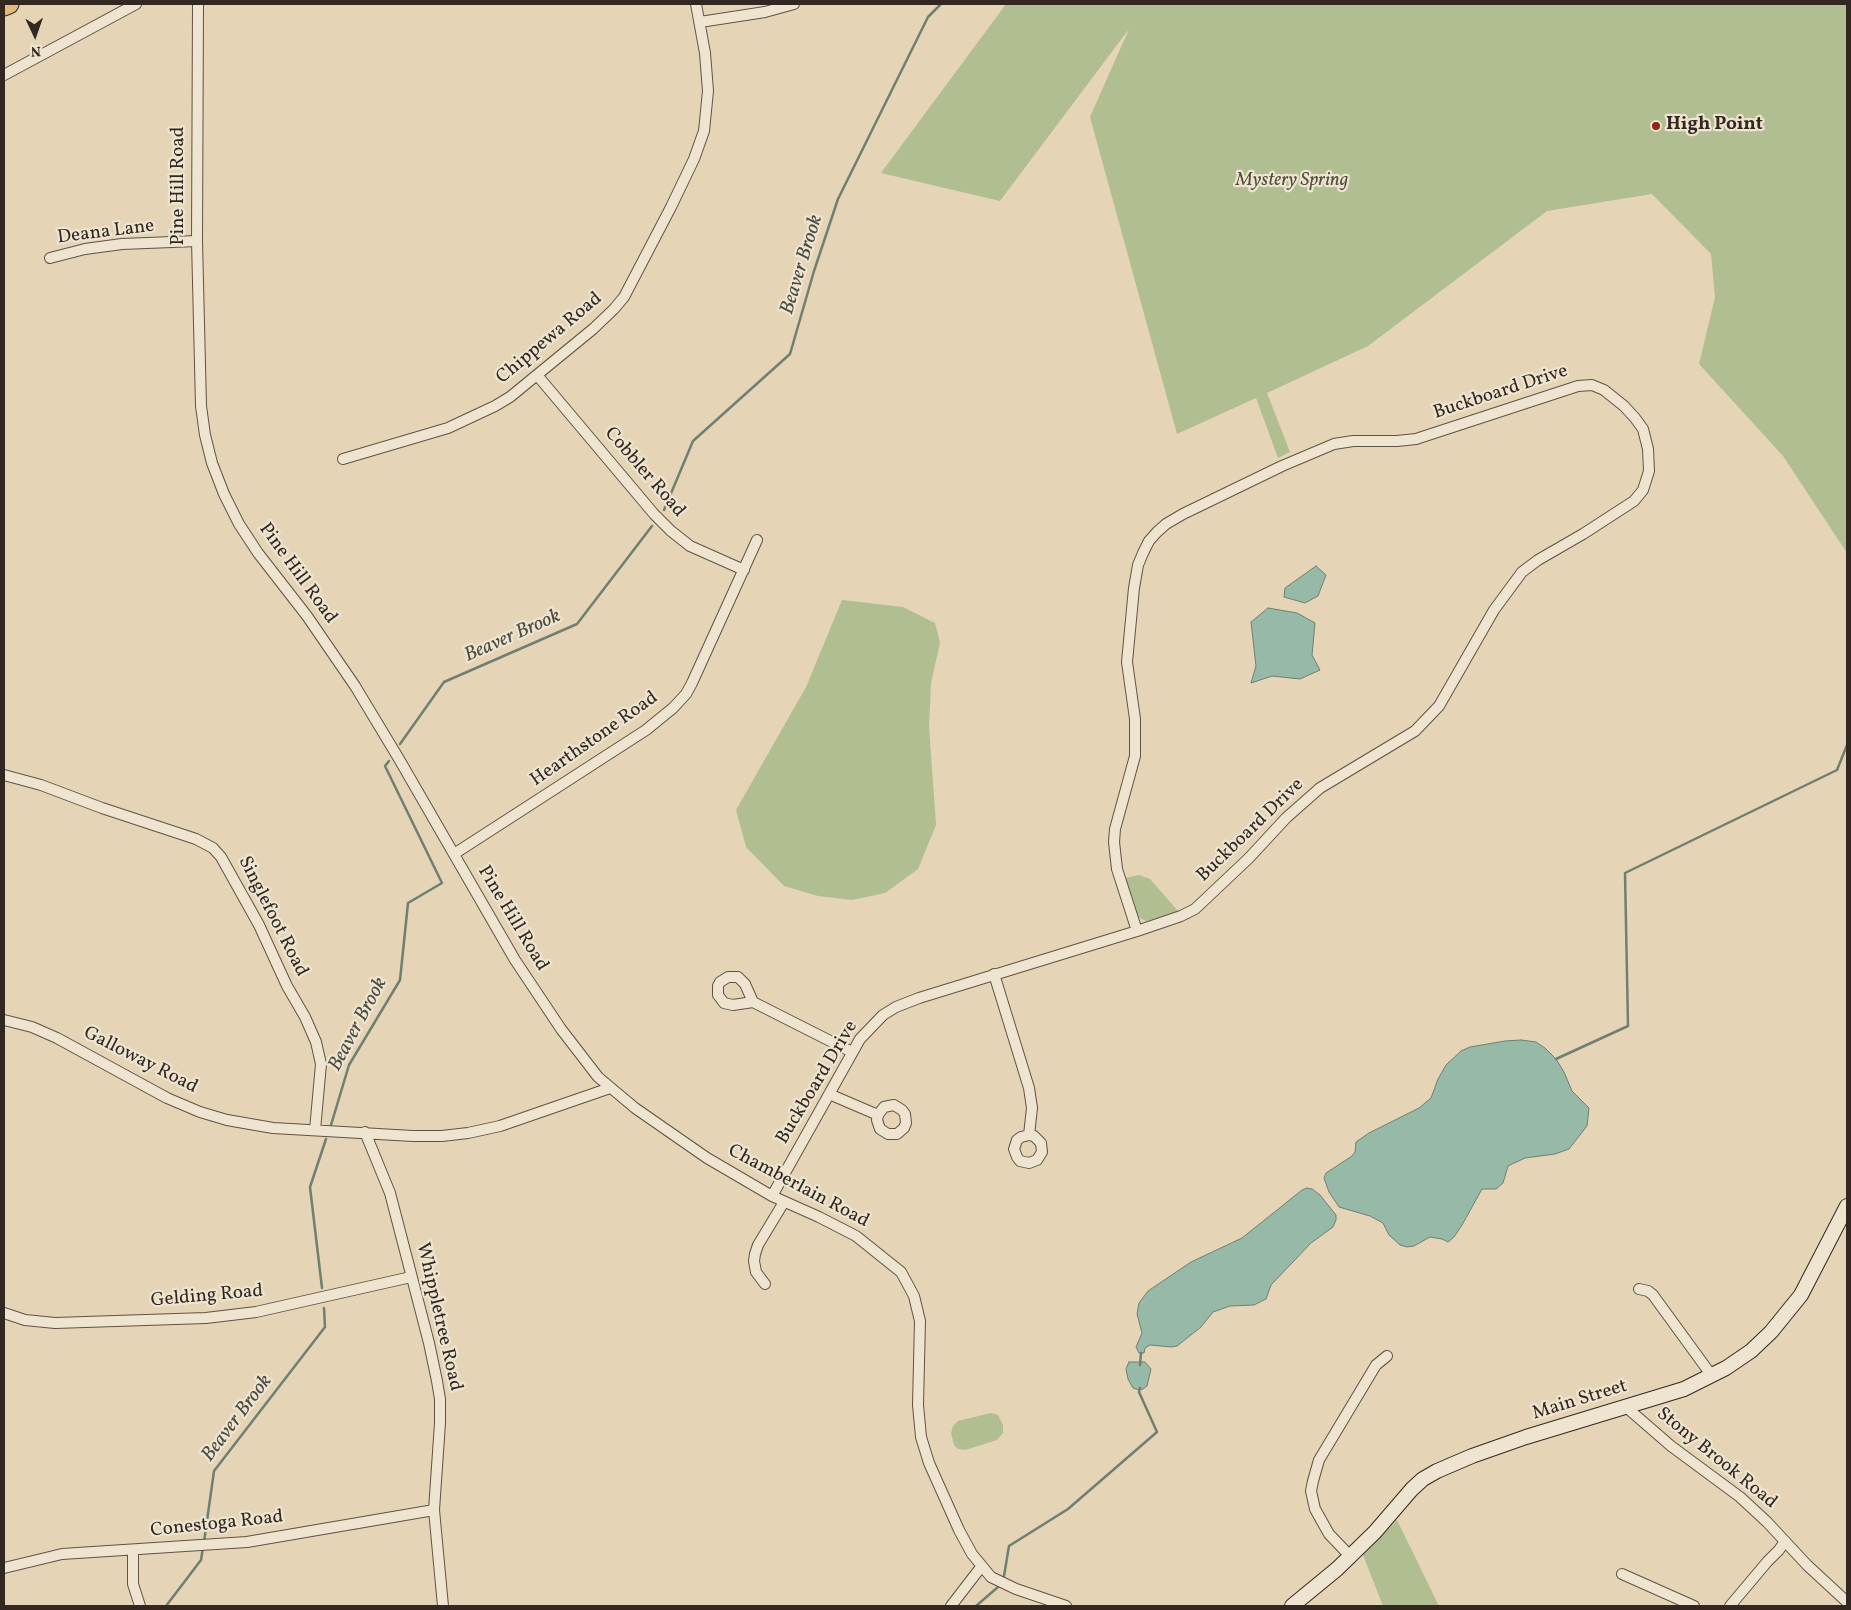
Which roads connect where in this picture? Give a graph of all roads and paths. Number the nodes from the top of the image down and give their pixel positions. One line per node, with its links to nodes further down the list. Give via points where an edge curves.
1 (9, 4): 6 (highway)
2 (136, 4): 8 (street)
3 (198, 4): 9 (street, Pine Hill Road)
4 (696, 4): 7 (street, Chippewa Road)
5 (794, 4): 7 (street)
6 (4, 6)
7 (700, 22): 11 (street, Chippewa Road, via 708,109 694,159 624,297 604,319)
8 (4, 75)
9 (198, 241): 10 (street, Deana Lane, via 103,246); 16 (street, Pine Hill Road, via 201,406 208,448 224,494 246,537 307,616 355,686)
10 (50, 258)
11 (537, 375): 12 (street, Chippewa Road, via 510,398 465,421); 14 (street, Cobbler Road, via 666,526 690,546)
12 (343, 459)
13 (757, 540): 14 (street, Hearthstone Road)
14 (744, 570): 16 (street, Hearthstone Road, via 692,683 673,708 646,730)
15 (4, 775): 25 (street, Singlefoot Road, via 196,839 213,848 221,857 259,925 316,1042 321,1064)
16 (454, 854): 22 (street, Pine Hill Road, via 530,984 589,1067)
17 (1137, 931): 17 (street, Buckboard Drive, via 1117,868 1114,842 1135,756 1135,719 1127,662 1134,588 1138,565 1157,532 1183,514 1334,444 1416,439 1578,386 1592,385 1604,390 1624,406 1643,429 1648,449 1649,471 1643,490 1634,501 1522,572 1494,610 1439,706 1414,731 1320,788 1195,908 1182,916); 18 (street, Buckboard Drive)
18 (994, 974): 21 (street, Buckboard Drive, via 896,1007 868,1029); 27 (street, via 1029,1088 1032,1108)
19 (753, 1002): 21 (street)
20 (4, 1020): 25 (street, Galloway Road, via 57,1038 167,1098 200,1112 273,1128)
21 (852, 1052): 23 (street, Buckboard Drive)
22 (610, 1088): 26 (street, Galloway Road, via 500,1126 468,1133 442,1136); 28 (street, Chamberlain Road, via 707,1158)
23 (829, 1094): 24 (street); 28 (street, Buckboard Drive)
24 (878, 1115)
25 (316, 1130): 26 (street, Galloway Road)
26 (364, 1132): 31 (street, Whippletree Road, via 390,1193)
27 (1030, 1135)
28 (772, 1196): 29 (street, Chamberlain Road)
29 (784, 1202): 32 (street, via 755,1254 756,1272); 42 (street, Chamberlain Road, via 856,1236 901,1272 907,1281 920,1321 918,1404 924,1447 959,1530)
30 (1847, 1206): 36 (main road, Main Street, via 1802,1295 1787,1315 1751,1351)
31 (411, 1277): 34 (street, Gelding Road, via 256,1312 206,1318 54,1323 25,1320); 38 (street, Whippletree Road, via 440,1400)
32 (764, 1284)
33 (1638, 1289): 36 (street, via 1653,1295)
34 (4, 1313)
35 (1387, 1356): 41 (street, via 1376,1365 1319,1460 1311,1491 1315,1509 1329,1534)
36 (1712, 1376): 37 (main road, Main Street)
37 (1626, 1407): 39 (street, Stony Brook Road, via 1670,1446 1740,1497); 41 (main road, Main Street, via 1526,1437 1437,1471 1412,1489)
38 (434, 1510): 40 (street, Conestoga Road, via 247,1542); 47 (street, Whippletree Road)
39 (1785, 1541): 45 (street, Stony Brook Road); 52 (street)
40 (133, 1551): 43 (street, Conestoga Road, via 62,1554); 46 (street, via 134,1584)
41 (1350, 1556): 50 (main road, Main Street)
42 (981, 1567): 48 (street); 49 (street, Chamberlain Road, via 1001,1583)
43 (4, 1568)
44 (1622, 1574): 51 (street)
45 (1847, 1602)
46 (140, 1606)
47 (444, 1606)
48 (951, 1606)
49 (1066, 1606)
50 (1292, 1606)
51 (1694, 1606)
52 (1730, 1606)

